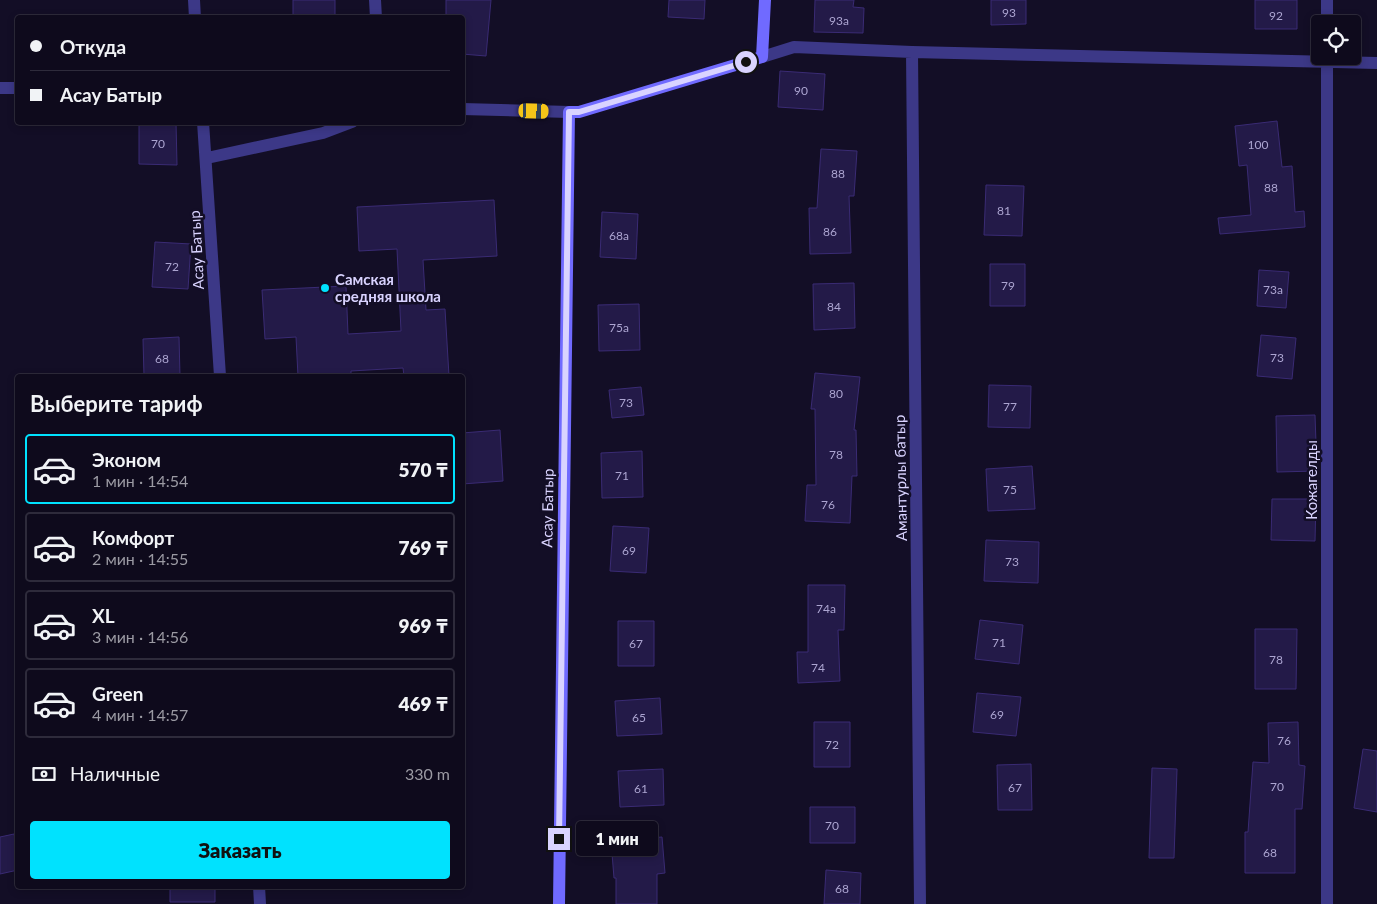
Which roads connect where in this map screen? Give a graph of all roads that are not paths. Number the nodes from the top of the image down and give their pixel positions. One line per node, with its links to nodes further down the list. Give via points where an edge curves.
1 (194, 0): 5 (street)
2 (375, 0): 6 (street)
3 (766, 0): 9 (street)
4 (1327, 0): 7 (street)
5 (196, 15)
6 (376, 15)
7 (1327, 15)
8 (912, 52): 9 (street, via 794,48); 10 (street); 25 (street, Амантурлы батыр)
9 (762, 57): 17 (street, via 579,112)
10 (1311, 60)
11 (1361, 62): 12 (street)
12 (1377, 63)
13 (1327, 65): 26 (street, Кожагелды)
14 (0, 88): 15 (street)
15 (15, 88)
16 (465, 109): 17 (street)
17 (569, 112): 24 (street, Асау Батыр)
18 (203, 125): 20 (street, Асау Батыр)
19 (344, 125): 20 (street, via 323,133)
20 (206, 158): 21 (street, Асау Батыр)
21 (220, 374)
22 (258, 889): 23 (street)
23 (260, 904)
24 (559, 904)
25 (920, 904)
26 (1327, 904)

